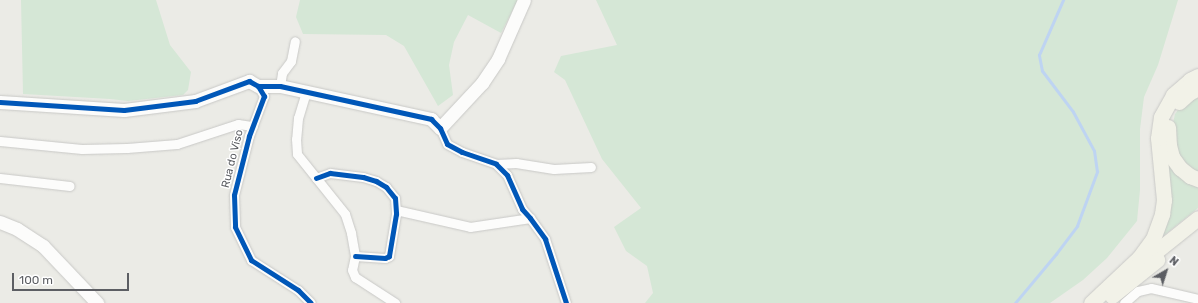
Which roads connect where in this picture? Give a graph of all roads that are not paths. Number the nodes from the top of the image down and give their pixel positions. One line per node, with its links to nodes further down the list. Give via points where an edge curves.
1 (524, 0): 9 (street, via 498,59 482,83)
2 (295, 41): 5 (street, via 291,61 282,73)
3 (1197, 79): 15 (main road, via 1179,102 1169,121 1168,132 1172,157 1180,168); 28 (main road, via 1173,95 1161,117 1158,138 1164,200 1153,239 1139,258)
4 (258, 86): 5 (street); 7 (street, via 249,81 195,101 124,110); 8 (street, Rua do Viso, via 264,96)
5 (280, 86): 6 (street)
6 (306, 92): 9 (street, via 431,119); 14 (street, via 298,118 296,139 298,154)
7 (0, 102)
8 (253, 126): 10 (street, via 238,124 177,144 126,148 82,148); 25 (street, Rua do Viso, via 248,136 234,195 235,227 251,260 298,290)
9 (440, 128): 11 (street, via 447,144)
10 (0, 140)
11 (496, 164): 12 (street, via 516,163 554,169); 18 (street, via 507,175 522,210)
12 (591, 167)
13 (0, 178): 16 (street)
14 (316, 178): 17 (street, via 330,173 376,181 386,187 395,198); 22 (street, via 345,214)
15 (1198, 179)
16 (70, 186)
17 (396, 210): 18 (street, via 470,227); 22 (street, via 389,256)
18 (530, 218): 27 (street, via 545,239)
19 (1198, 218): 28 (main road)
20 (0, 222): 24 (street, via 17,228 43,246)
21 (1198, 226): 29 (main road)
22 (355, 256): 26 (street, via 352,270 355,277)
23 (1198, 299): 30 (street, via 1151,288 1138,291)
24 (97, 303)
25 (311, 303)
26 (395, 303)
27 (566, 303)
28 (1091, 303)
29 (1103, 303)
30 (1124, 303)

